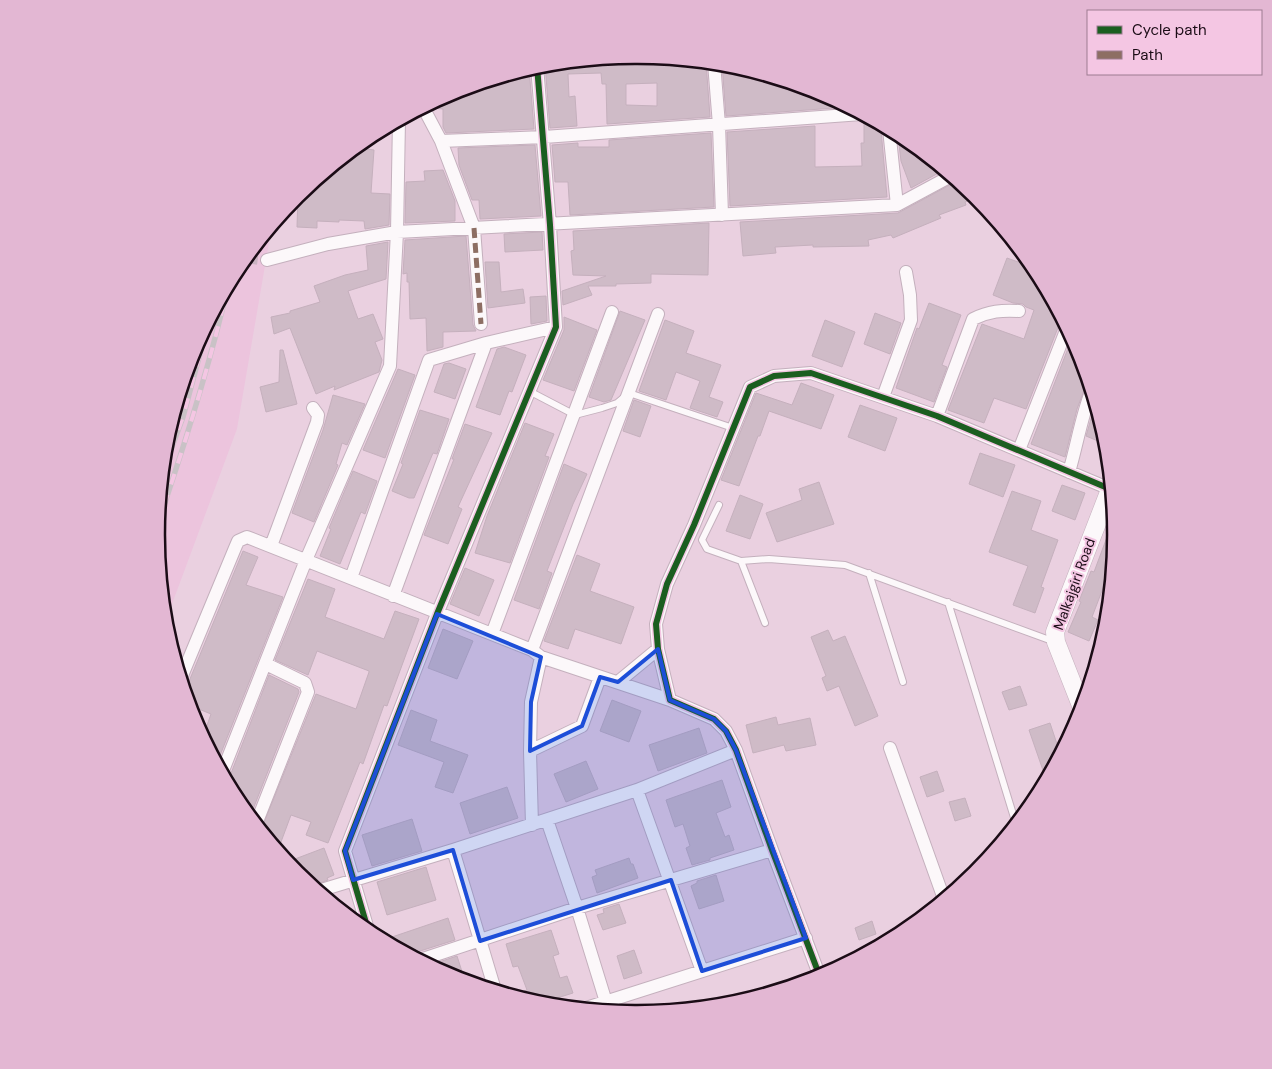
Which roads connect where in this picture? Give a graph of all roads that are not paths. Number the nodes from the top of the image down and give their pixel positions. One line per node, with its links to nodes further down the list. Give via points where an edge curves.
1 (715, 71): 5 (street)
2 (538, 74): 7 (street)
3 (427, 113): 9 (street)
4 (849, 115): 5 (street)
5 (718, 125): 7 (street); 12 (street)
6 (399, 128): 15 (street)
7 (544, 137): 9 (street); 13 (street)
8 (890, 138): 11 (street)
9 (441, 141): 14 (street)
10 (944, 180): 11 (street)
11 (897, 205): 12 (street)
12 (722, 215): 13 (street)
13 (550, 225): 14 (street); 22 (street)
14 (474, 228): 15 (street); 21 (street)
15 (397, 232): 16 (street, via 328,244); 39 (street, via 390,366)
16 (267, 260)
17 (906, 272): 27 (street, via 910,320)
18 (1019, 311): 31 (street, via 994,311 974,320)
19 (612, 312): 30 (street)
20 (658, 314): 26 (street)
21 (481, 324)
22 (556, 327): 24 (street); 25 (street)
23 (1063, 337): 33 (street)
24 (486, 343): 42 (street, via 430,360); 43 (street)
25 (529, 391): 30 (lane); 45 (street)
26 (628, 394): 30 (lane, via 616,403); 32 (lane); 50 (street)
27 (883, 397): 31 (street); 32 (street, via 810,373 774,376 750,387)
28 (1088, 401): 34 (street)
29 (313, 408): 38 (street, via 318,416 317,422)
30 (575, 415): 47 (street)
31 (937, 416): 33 (street)
32 (733, 428): 49 (street, via 667,584 656,624)
33 (1019, 450): 34 (street)
34 (1069, 472): 35 (street)
35 (1104, 486)
36 (1106, 499): 48 (main road, Malkajgiri Road, via 1054,632)
37 (719, 505): 40 (lane, via 702,540 704,546)
38 (271, 546): 39 (street); 52 (street, via 247,538 238,541)
39 (306, 560): 42 (street); 51 (street)
40 (741, 561): 41 (lane, via 769,559 827,563); 46 (lane)
41 (869, 573): 44 (lane); 55 (lane)
42 (351, 578): 43 (street)
43 (393, 596): 45 (street)
44 (948, 602): 48 (lane); 63 (lane)
45 (436, 614): 47 (street); 69 (street, via 345,851)
46 (765, 623)
47 (492, 634): 50 (street)
48 (1056, 642): 56 (main road, Malkajgiri Road)
49 (658, 648): 54 (street); 57 (street)
50 (537, 654): 53 (street); 60 (street, via 531,702)
51 (266, 664): 61 (street); 64 (street, via 305,683 308,692)
52 (185, 669)
53 (600, 677): 54 (street); 60 (street, via 582,726)
54 (618, 682): 57 (street)
55 (903, 682)
56 (1078, 697)
57 (670, 700): 59 (street, via 714,719 726,731)
58 (890, 748): 72 (street)
59 (736, 750): 62 (street); 68 (street)
60 (530, 751): 66 (street)
61 (225, 765)
62 (637, 790): 65 (street); 70 (street)
63 (1013, 815)
64 (259, 816)
65 (547, 820): 66 (street); 73 (street)
66 (532, 824): 67 (street)
67 (453, 850): 69 (street); 76 (street)
68 (772, 850): 70 (street); 75 (street)
69 (353, 880): 71 (street); 74 (street)
70 (671, 880): 73 (street); 79 (street)
71 (326, 888)
72 (941, 892)
73 (577, 908): 76 (street); 81 (street)
74 (365, 919)
75 (806, 938): 78 (street); 79 (street)
76 (480, 941): 77 (street); 80 (street)
77 (429, 957)
78 (817, 969)
79 (702, 971): 81 (street)
80 (493, 982)
81 (606, 1002): 82 (street)
82 (601, 1004)

